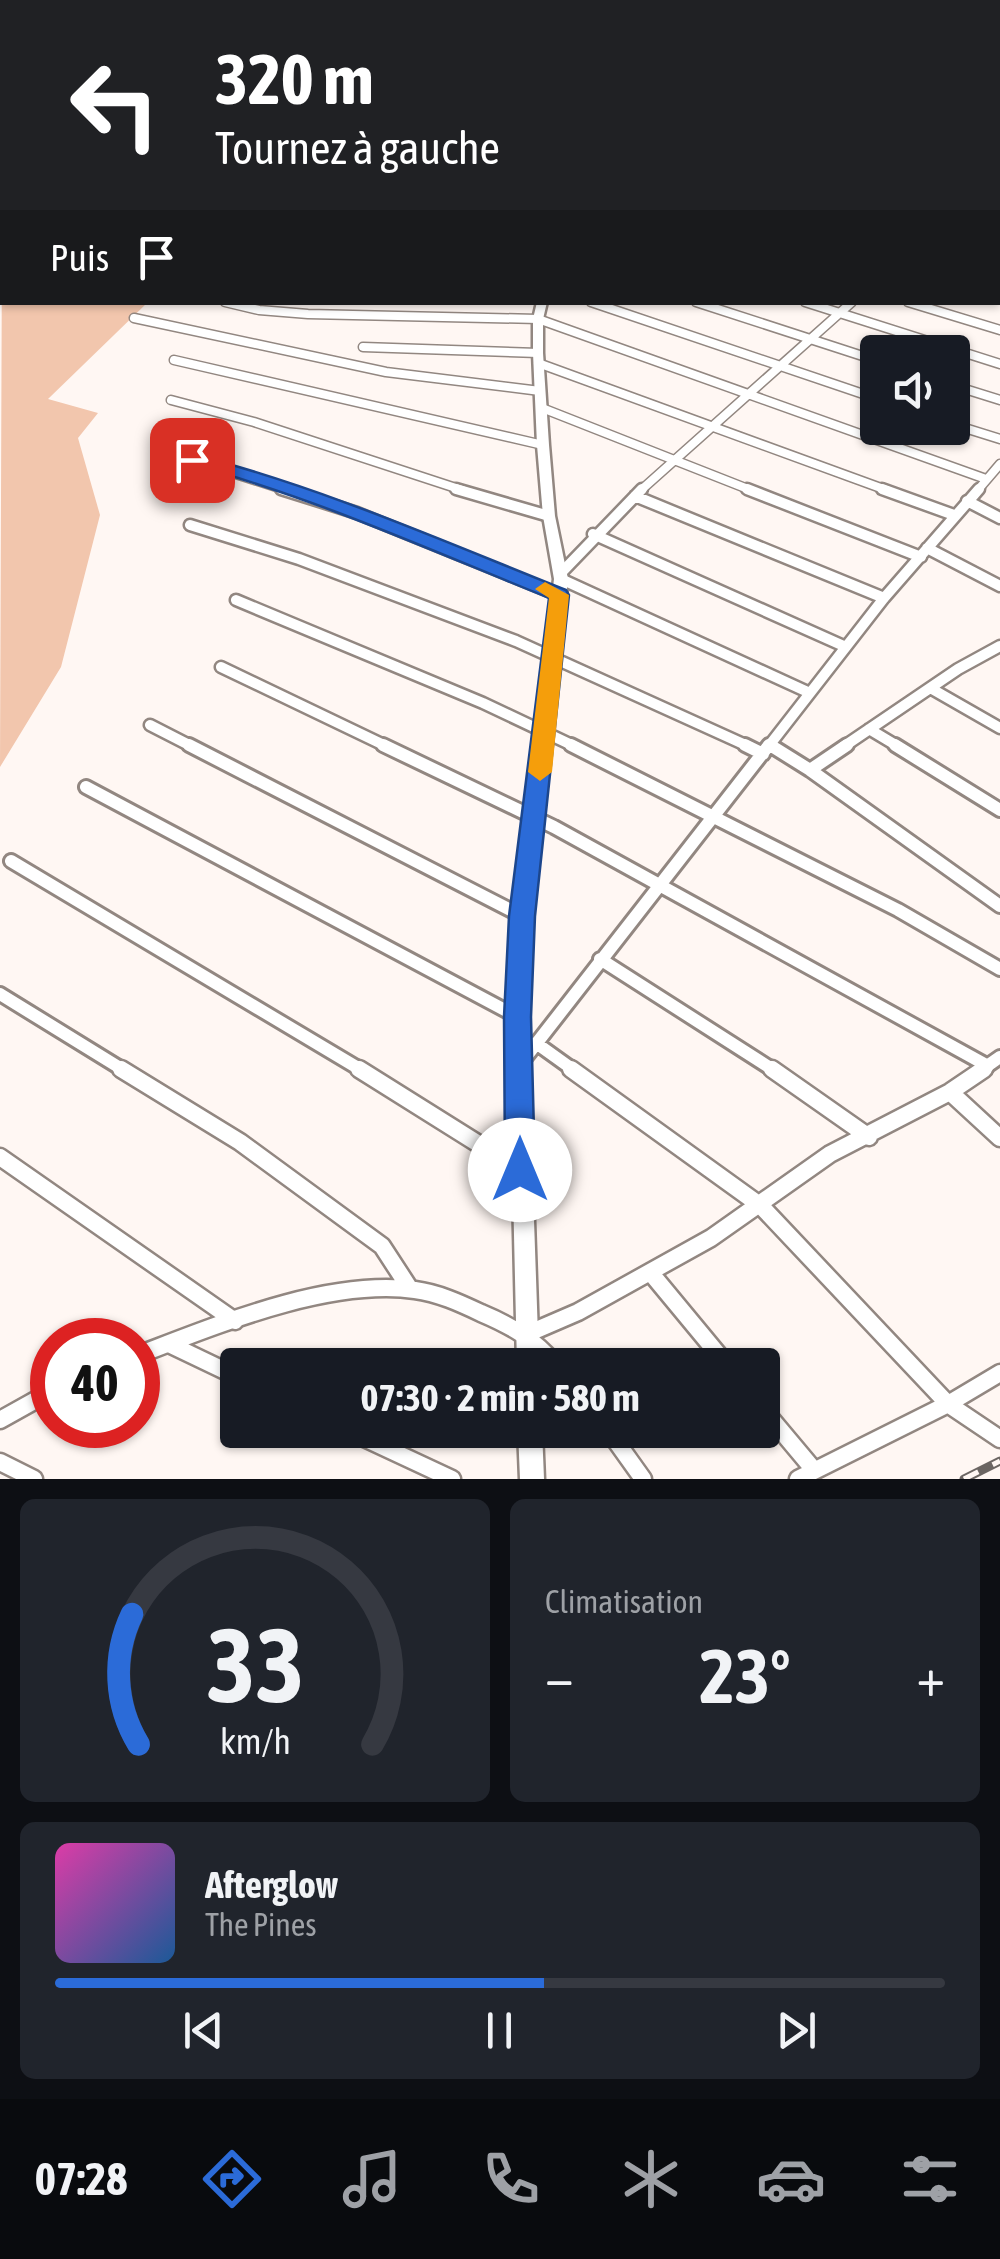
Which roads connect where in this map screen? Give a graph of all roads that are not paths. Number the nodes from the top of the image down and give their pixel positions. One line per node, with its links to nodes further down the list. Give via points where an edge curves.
1 (238, 305): 10 (street)
2 (344, 305): 10 (street)
3 (600, 305): 19 (street)
4 (705, 305): 13 (street)
5 (814, 305): 9 (street)
6 (848, 305): 9 (street)
7 (918, 305): 12 (street)
8 (540, 311): 10 (street); 16 (street); 23 (street)
9 (839, 313): 13 (street); 18 (street)
10 (341, 315)
11 (134, 318): 21 (street, via 403,375)
12 (1000, 330)
13 (810, 339): 15 (street); 19 (street)
14 (364, 347): 16 (street)
15 (860, 354)
16 (538, 358): 21 (street); 27 (street)
17 (174, 360): 30 (street)
18 (1000, 364)
19 (780, 366): 22 (street); 23 (street)
20 (970, 390): 25 (street)
21 (540, 391): 26 (street)
22 (860, 393)
23 (748, 396): 27 (street); 34 (street)
24 (171, 400): 38 (street)
25 (1000, 400)
26 (542, 408): 30 (street); 31 (street)
27 (711, 426): 31 (street); 37 (street)
28 (970, 430): 29 (street)
29 (1000, 439)
30 (544, 444): 38 (street)
31 (677, 459): 35 (street); 42 (street)
32 (192, 460): 43 (street)
33 (999, 467): 34 (street)
34 (986, 479): 36 (street)
35 (635, 496): 41 (street); 45 (street)
36 (966, 502): 37 (street); 39 (street)
37 (954, 515): 42 (street)
38 (549, 516): 43 (street)
39 (1000, 518)
40 (190, 525): 49 (street)
41 (592, 534): 43 (street); 47 (street)
42 (924, 553): 44 (street); 45 (street)
43 (560, 582): 49 (street); 52 (street)
44 (1000, 586)
45 (884, 598): 47 (street)
46 (236, 600): 56 (street)
47 (846, 647): 52 (street)
48 (999, 648): 51 (street)
49 (553, 654): 56 (street); 57 (street)
50 (221, 667): 62 (street)
51 (932, 688): 54 (street); 55 (street)
52 (810, 693): 57 (street)
53 (150, 725): 66 (street)
54 (1000, 728)
55 (870, 730): 58 (street); 60 (street)
56 (546, 732): 61 (street); 62 (street)
57 (766, 750): 58 (street); 61 (street)
58 (810, 770): 65 (street)
59 (86, 787): 70 (street)
60 (1000, 810)
61 (715, 816): 64 (street); 68 (street)
62 (534, 817): 64 (street); 66 (street)
63 (10, 861): 78 (street)
64 (660, 886): 67 (street); 72 (street)
65 (1000, 906)
66 (522, 916): 70 (street)
67 (600, 959): 71 (street); 75 (street, via 734,1042)
68 (1000, 969)
69 (0, 994): 81 (street, via 256,1153 382,1246)
70 (518, 1017): 73 (street)
71 (536, 1043): 73 (street); 79 (street)
72 (994, 1062): 74 (street)
73 (519, 1066): 78 (street)
74 (950, 1092): 75 (street); 76 (street)
75 (869, 1138): 79 (street, via 830,1154)
76 (1000, 1138)
77 (0, 1156): 82 (street)
78 (520, 1170): 83 (street)
79 (762, 1206): 80 (street); 92 (street)
80 (650, 1272): 83 (street); 88 (street)
81 (410, 1288): 82 (street, via 348,1294); 83 (street)
82 (235, 1321): 84 (street)
83 (527, 1334): 86 (street); 87 (street)
84 (169, 1344): 85 (street); 89 (street)
85 (160, 1347)
86 (527, 1348)
87 (540, 1348)
88 (713, 1348)
89 (220, 1368)
90 (1000, 1372): 92 (street)
91 (30, 1403): 93 (street)
92 (948, 1404): 95 (street); 100 (street)
93 (0, 1420)
94 (780, 1435): 100 (street)
95 (1000, 1438)
96 (385, 1448): 102 (street)
97 (531, 1448): 103 (street)
98 (621, 1448): 104 (street)
99 (0, 1462): 101 (street)
100 (806, 1474)
101 (34, 1479)
102 (452, 1479)
103 (532, 1479)
104 (644, 1479)

